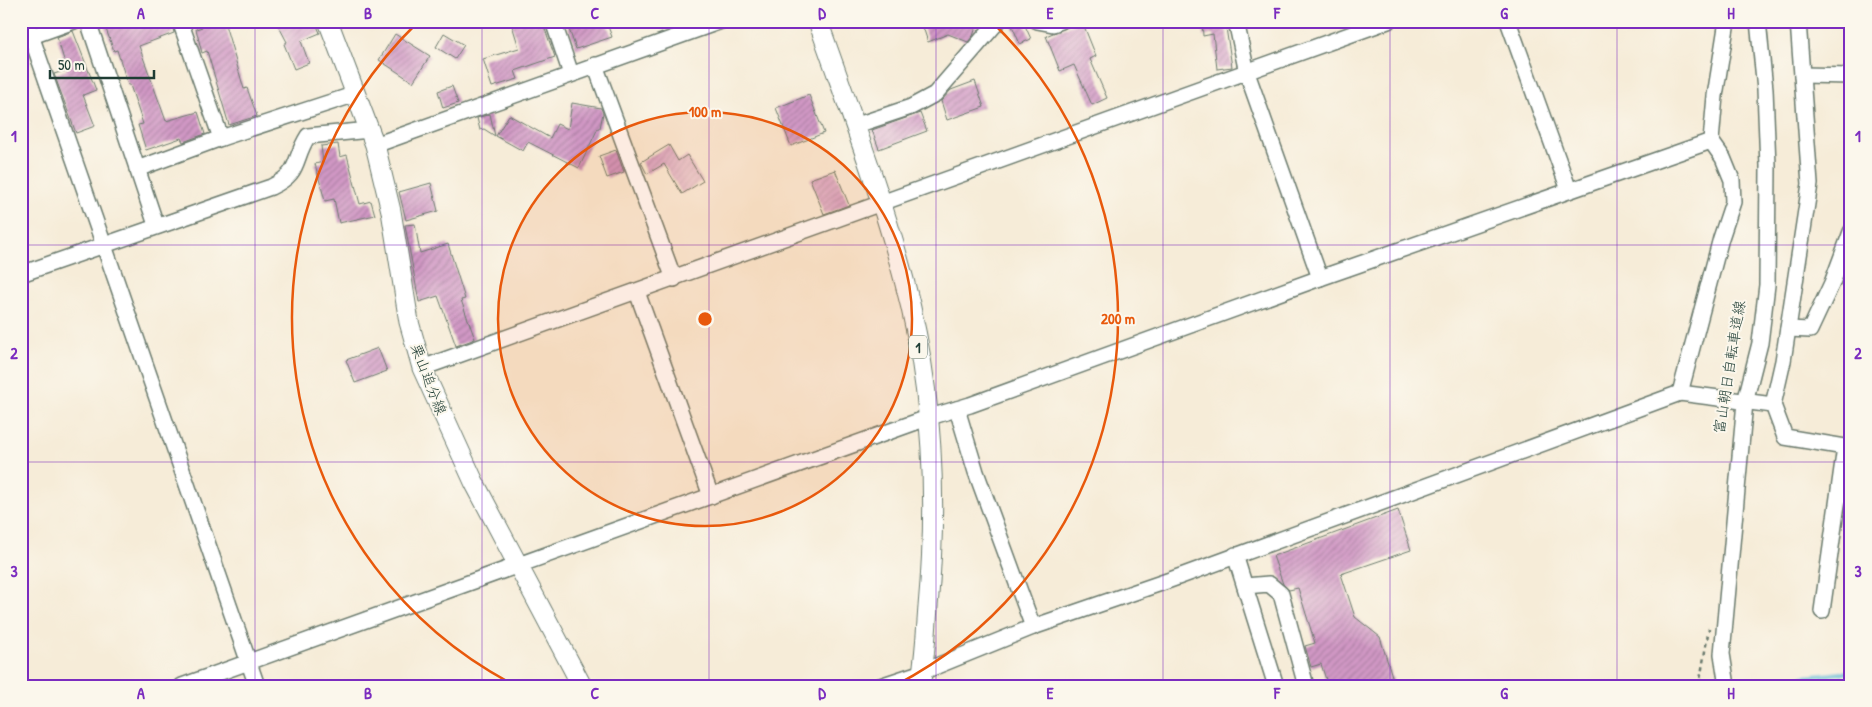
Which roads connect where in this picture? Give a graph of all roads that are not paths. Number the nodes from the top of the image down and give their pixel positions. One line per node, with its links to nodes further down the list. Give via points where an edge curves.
1 (26, 21): 18 (street)
2 (74, 21): 18 (street)
3 (88, 21): 29 (street)
4 (180, 21): 27 (street)
5 (328, 21): 24 (main road, 栗山追分線)
6 (553, 21): 21 (street)
7 (721, 21): 19 (street)
8 (818, 21): 25 (main road, 1)
9 (998, 21): 25 (street, via 935,94 911,107)
10 (1036, 21): 11 (street, via 1053,24)
11 (1061, 21)
12 (1236, 21): 20 (street)
13 (1388, 21): 20 (street)
14 (1508, 21): 30 (street)
15 (1727, 21): 28 (street)
16 (1758, 21): 42 (street, via 1768,166 1767,286 1760,343)
17 (1798, 21): 22 (street)
18 (26, 39): 34 (street)
19 (595, 65): 21 (street); 37 (street)
20 (1247, 73): 31 (street); 36 (street)
21 (571, 74): 26 (street)
22 (1802, 75): 23 (street); 39 (street, via 1810,184)
23 (1851, 76)
24 (356, 94): 26 (main road, 栗山追分線); 27 (street)
25 (854, 126): 31 (main road, 1)
26 (373, 137): 32 (street, via 308,136 296,167 285,180); 40 (main road, 栗山追分線, via 391,212 409,322)
27 (221, 138): 29 (street)
28 (1711, 141): 30 (street); 41 (street, via 1723,158 1732,180 1733,202 1720,238)
29 (137, 169): 32 (street)
30 (1569, 190): 36 (street, via 1504,216)
31 (882, 204): 37 (street); 45 (main road, 1, via 905,281)
32 (156, 226): 34 (street)
33 (1851, 232): 39 (street, via 1810,330)
34 (105, 245): 35 (street); 52 (street)
35 (21, 274)
36 (1320, 278): 44 (street)
37 (674, 279): 38 (street)
38 (638, 292): 40 (street); 46 (street)
39 (1788, 328): 43 (street)
40 (422, 368): 48 (main road, 栗山追分線, via 474,482)
41 (1680, 393): 42 (street); 47 (street)
42 (1745, 402): 43 (street); 60 (street, via 1722,654)
43 (1773, 405): 50 (street, via 1785,437 1845,447)
44 (957, 409): 45 (street); 51 (street, via 976,472)
45 (930, 417): 46 (street); 53 (main road, 1, via 934,504 932,568)
46 (711, 496): 48 (street)
47 (1235, 555): 49 (street); 51 (street)
48 (518, 566): 52 (street); 56 (main road, 栗山追分線)
49 (1245, 586): 58 (street); 59 (street, via 1269,584 1281,594)
50 (1822, 612)
51 (1033, 627): 53 (street)
52 (250, 662): 54 (street); 55 (street)
53 (921, 679): 57 (street)
54 (182, 686)
55 (258, 686)
56 (582, 686)
57 (880, 686)
58 (1276, 686)
59 (1306, 686)
60 (1727, 686)

